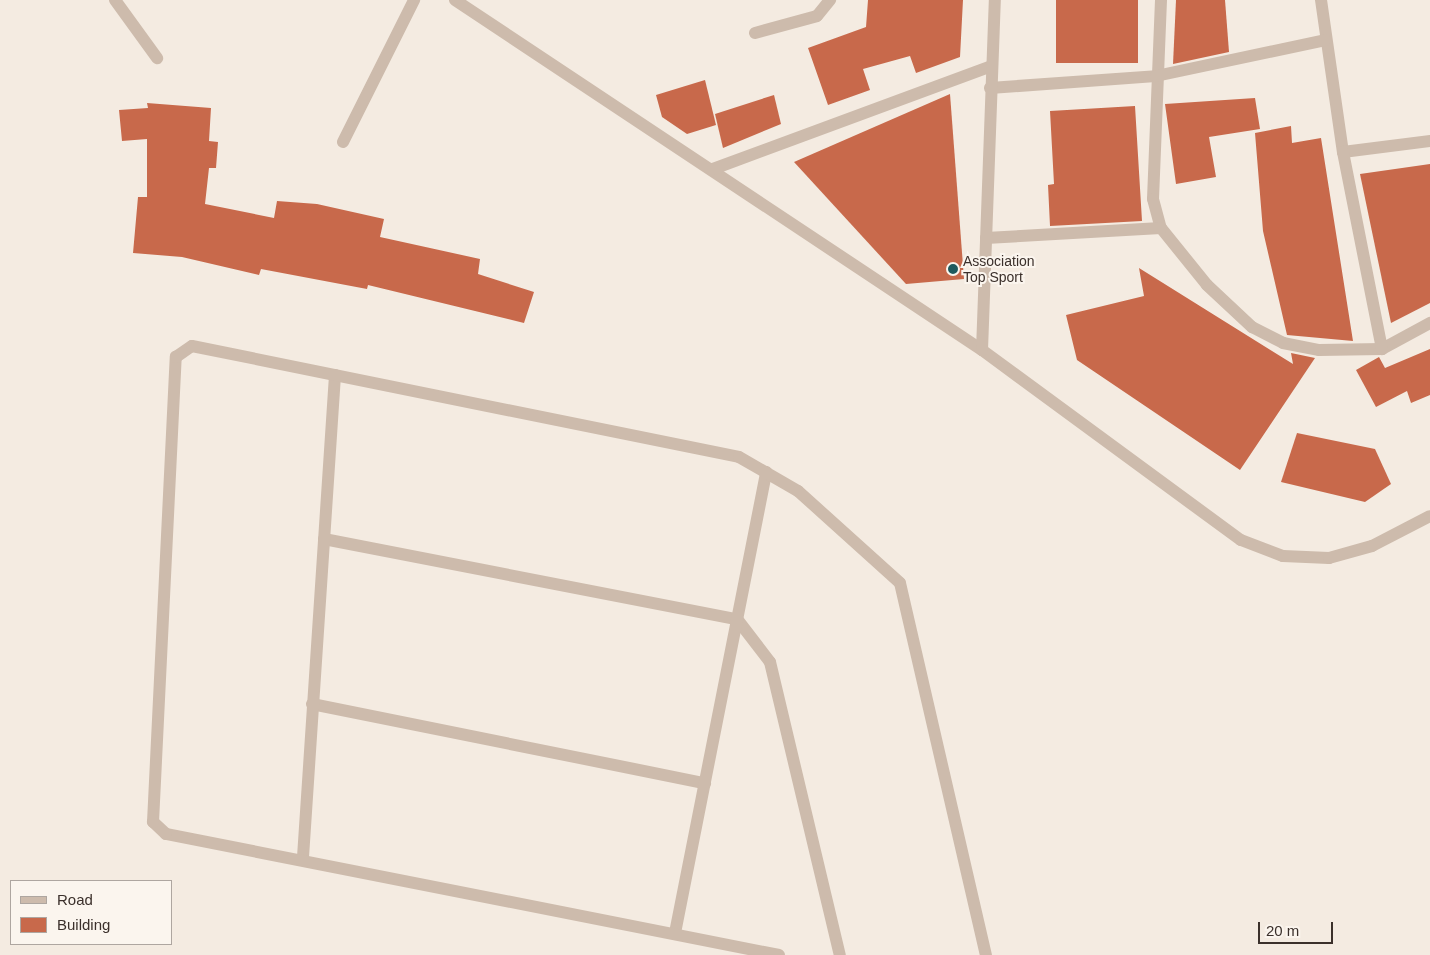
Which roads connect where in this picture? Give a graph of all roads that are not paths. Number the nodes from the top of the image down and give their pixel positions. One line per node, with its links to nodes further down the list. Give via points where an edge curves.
1 (115, 0): 10 (street)
2 (414, 0): 15 (street)
3 (455, 0): 17 (street)
4 (830, 0): 8 (street, via 818,16)
5 (995, 0): 11 (street)
6 (1161, 0): 12 (street)
7 (1321, 0): 9 (street)
8 (755, 33)
9 (1325, 40): 12 (street); 16 (street)
10 (157, 58)
11 (990, 66): 13 (street); 17 (street)
12 (1156, 76): 13 (street); 18 (street, via 1153,199)
13 (990, 88): 19 (street)
14 (1430, 140): 16 (street)
15 (343, 142)
16 (1342, 152): 21 (street)
17 (714, 170): 22 (street)
18 (1160, 228): 19 (street); 21 (street, via 1227,308 1252,328 1283,343 1319,350)
19 (986, 238): 22 (street)
20 (1430, 323): 21 (street)
21 (1382, 348)
22 (982, 350): 25 (street, via 1222,527 1262,550 1306,559 1351,554)
23 (335, 375): 24 (street, via 739,457); 26 (street); 30 (street, via 192,346 176,358 153,822 166,834)
24 (766, 472): 27 (street); 34 (street, via 798,491 900,583)
25 (1430, 516)
26 (324, 539): 27 (street); 28 (street)
27 (737, 619): 29 (street); 33 (street, via 770,662)
28 (312, 704): 29 (street); 30 (street)
29 (705, 783): 31 (street)
30 (303, 857): 31 (street)
31 (675, 933): 32 (street)
32 (779, 955)
33 (840, 955)
34 (986, 955)

